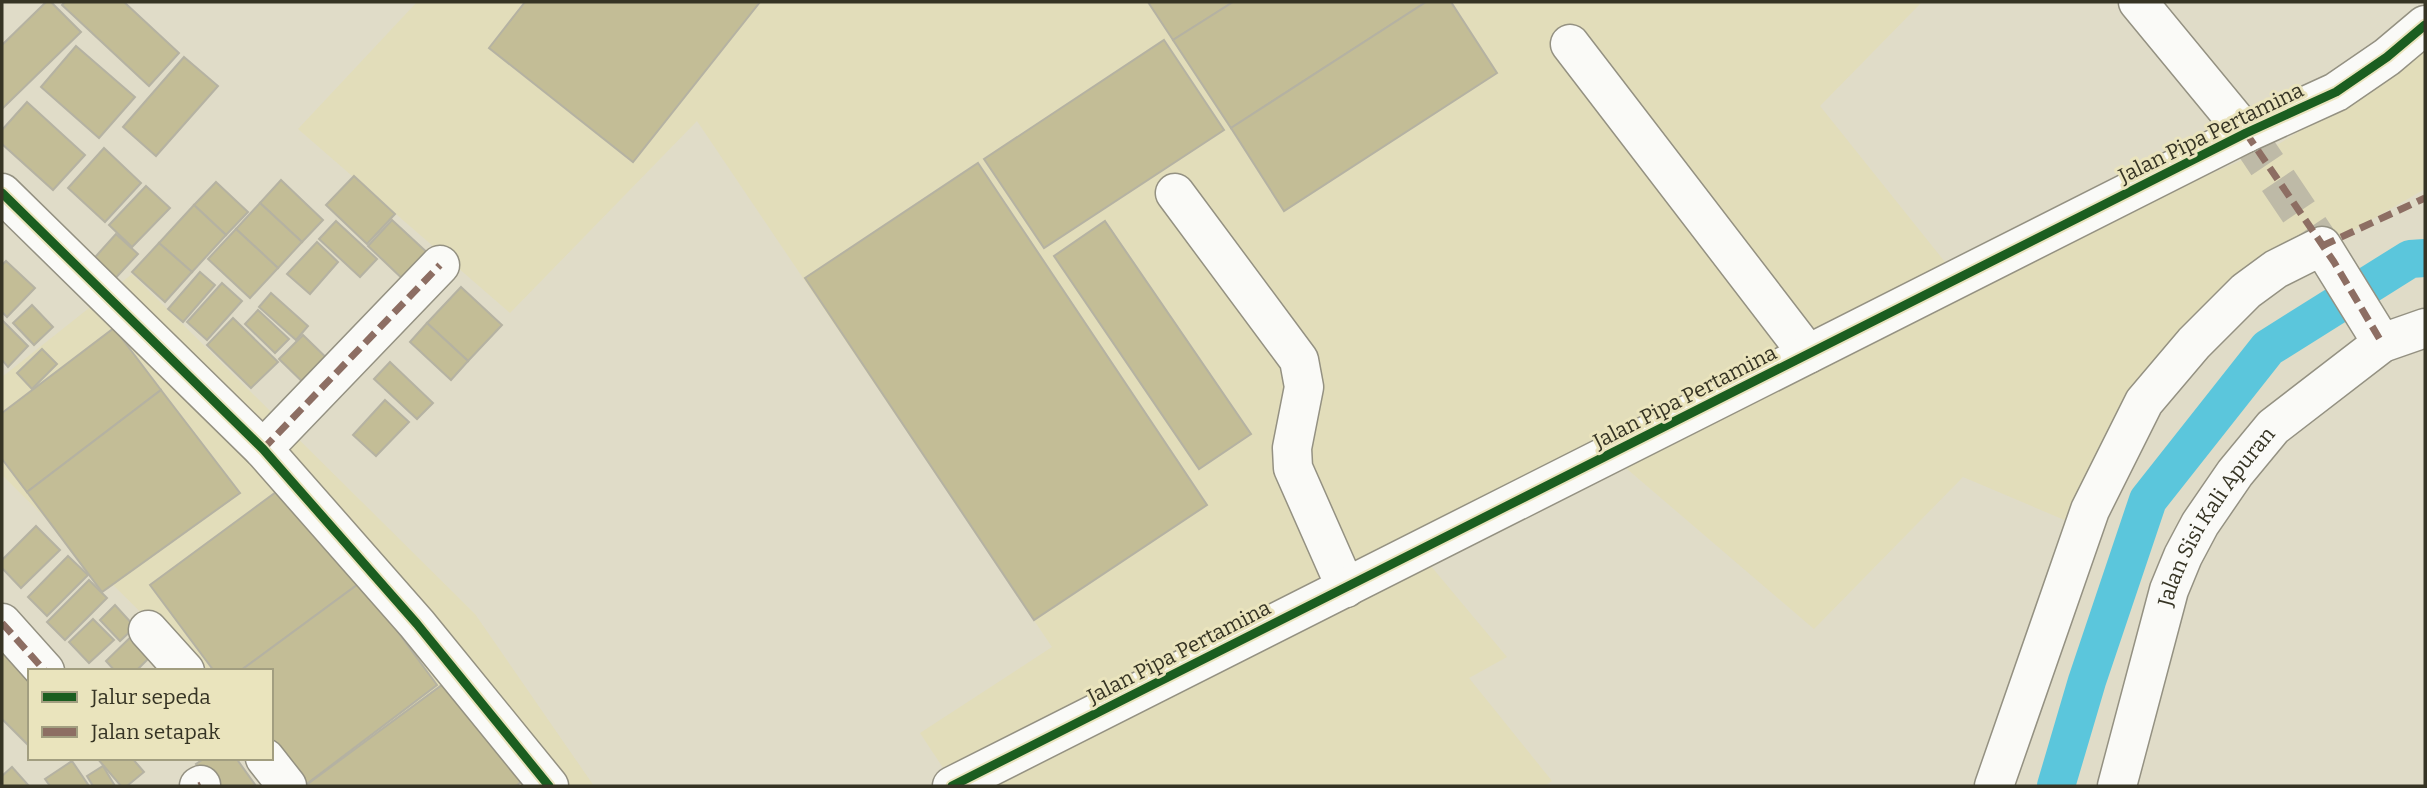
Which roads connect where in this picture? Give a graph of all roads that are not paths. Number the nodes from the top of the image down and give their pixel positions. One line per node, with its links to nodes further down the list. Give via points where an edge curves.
1 (2137, 2): 4 (street)
2 (2425, 25): 4 (street, Jalan Pipa Pertamina, via 2336,92)
3 (1570, 44): 10 (street)
4 (2246, 133): 10 (street, Jalan Pipa Pertamina)
5 (2, 193): 11 (street)
6 (1175, 194): 12 (street, via 1299,360 1304,387 1292,447 1293,468)
7 (440, 265): 11 (street)
8 (2425, 328): 9 (street, Jalan Sisi Kali Apuran)
9 (2377, 334): 21 (street, via 2322,246 2276,269 2246,291 2144,402 2090,510); 22 (street, Jalan Sisi Kali Apuran, via 2273,427 2200,524 2168,590)
10 (1808, 354): 12 (street, Jalan Pipa Pertamina)
11 (263, 449): 19 (street, via 417,624)
12 (1346, 587): 20 (street, Jalan Pipa Pertamina)
13 (2, 623): 15 (street)
14 (148, 630): 16 (street)
15 (43, 669)
16 (183, 669)
17 (267, 760): 18 (street)
18 (287, 786)
19 (549, 786)
20 (952, 786)
21 (1994, 786)
22 (2117, 786)

